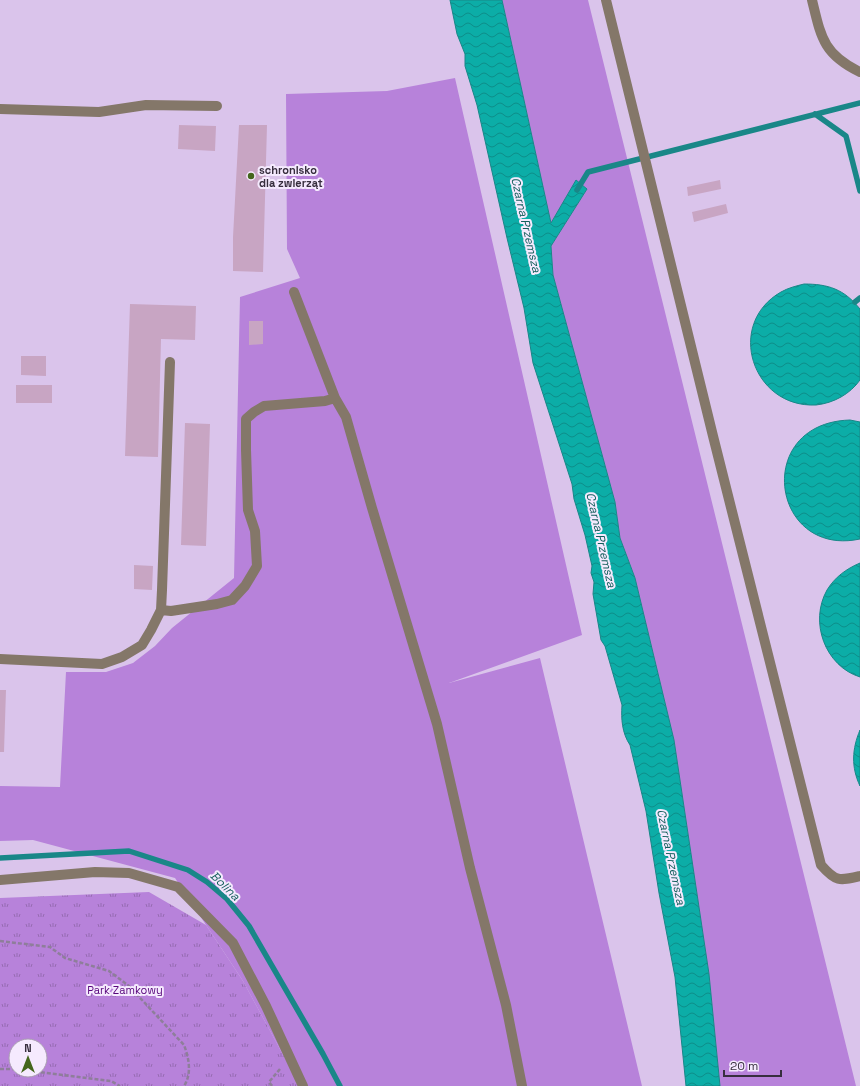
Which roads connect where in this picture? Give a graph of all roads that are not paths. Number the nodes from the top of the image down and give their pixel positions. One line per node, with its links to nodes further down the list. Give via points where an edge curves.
1 (606, 0): 11 (lane, via 821,865 832,877 845,880)
2 (812, 0): 3 (lane, via 822,39 829,50 848,66)
3 (860, 72)
4 (217, 106): 5 (lane, via 146,105 99,112)
5 (0, 109)
6 (294, 292): 8 (lane)
7 (170, 362): 9 (lane)
8 (335, 398): 9 (lane, via 264,406 246,419 248,510 255,531 257,566 245,586 232,600 171,611); 14 (lane, via 346,417 437,724 470,868 506,1005)
9 (161, 610): 10 (lane, via 142,644 122,657 102,664)
10 (0, 659)
11 (860, 876)
12 (0, 880): 13 (lane, via 95,872 129,872 178,887 233,943)
13 (303, 1086)
14 (522, 1086)

